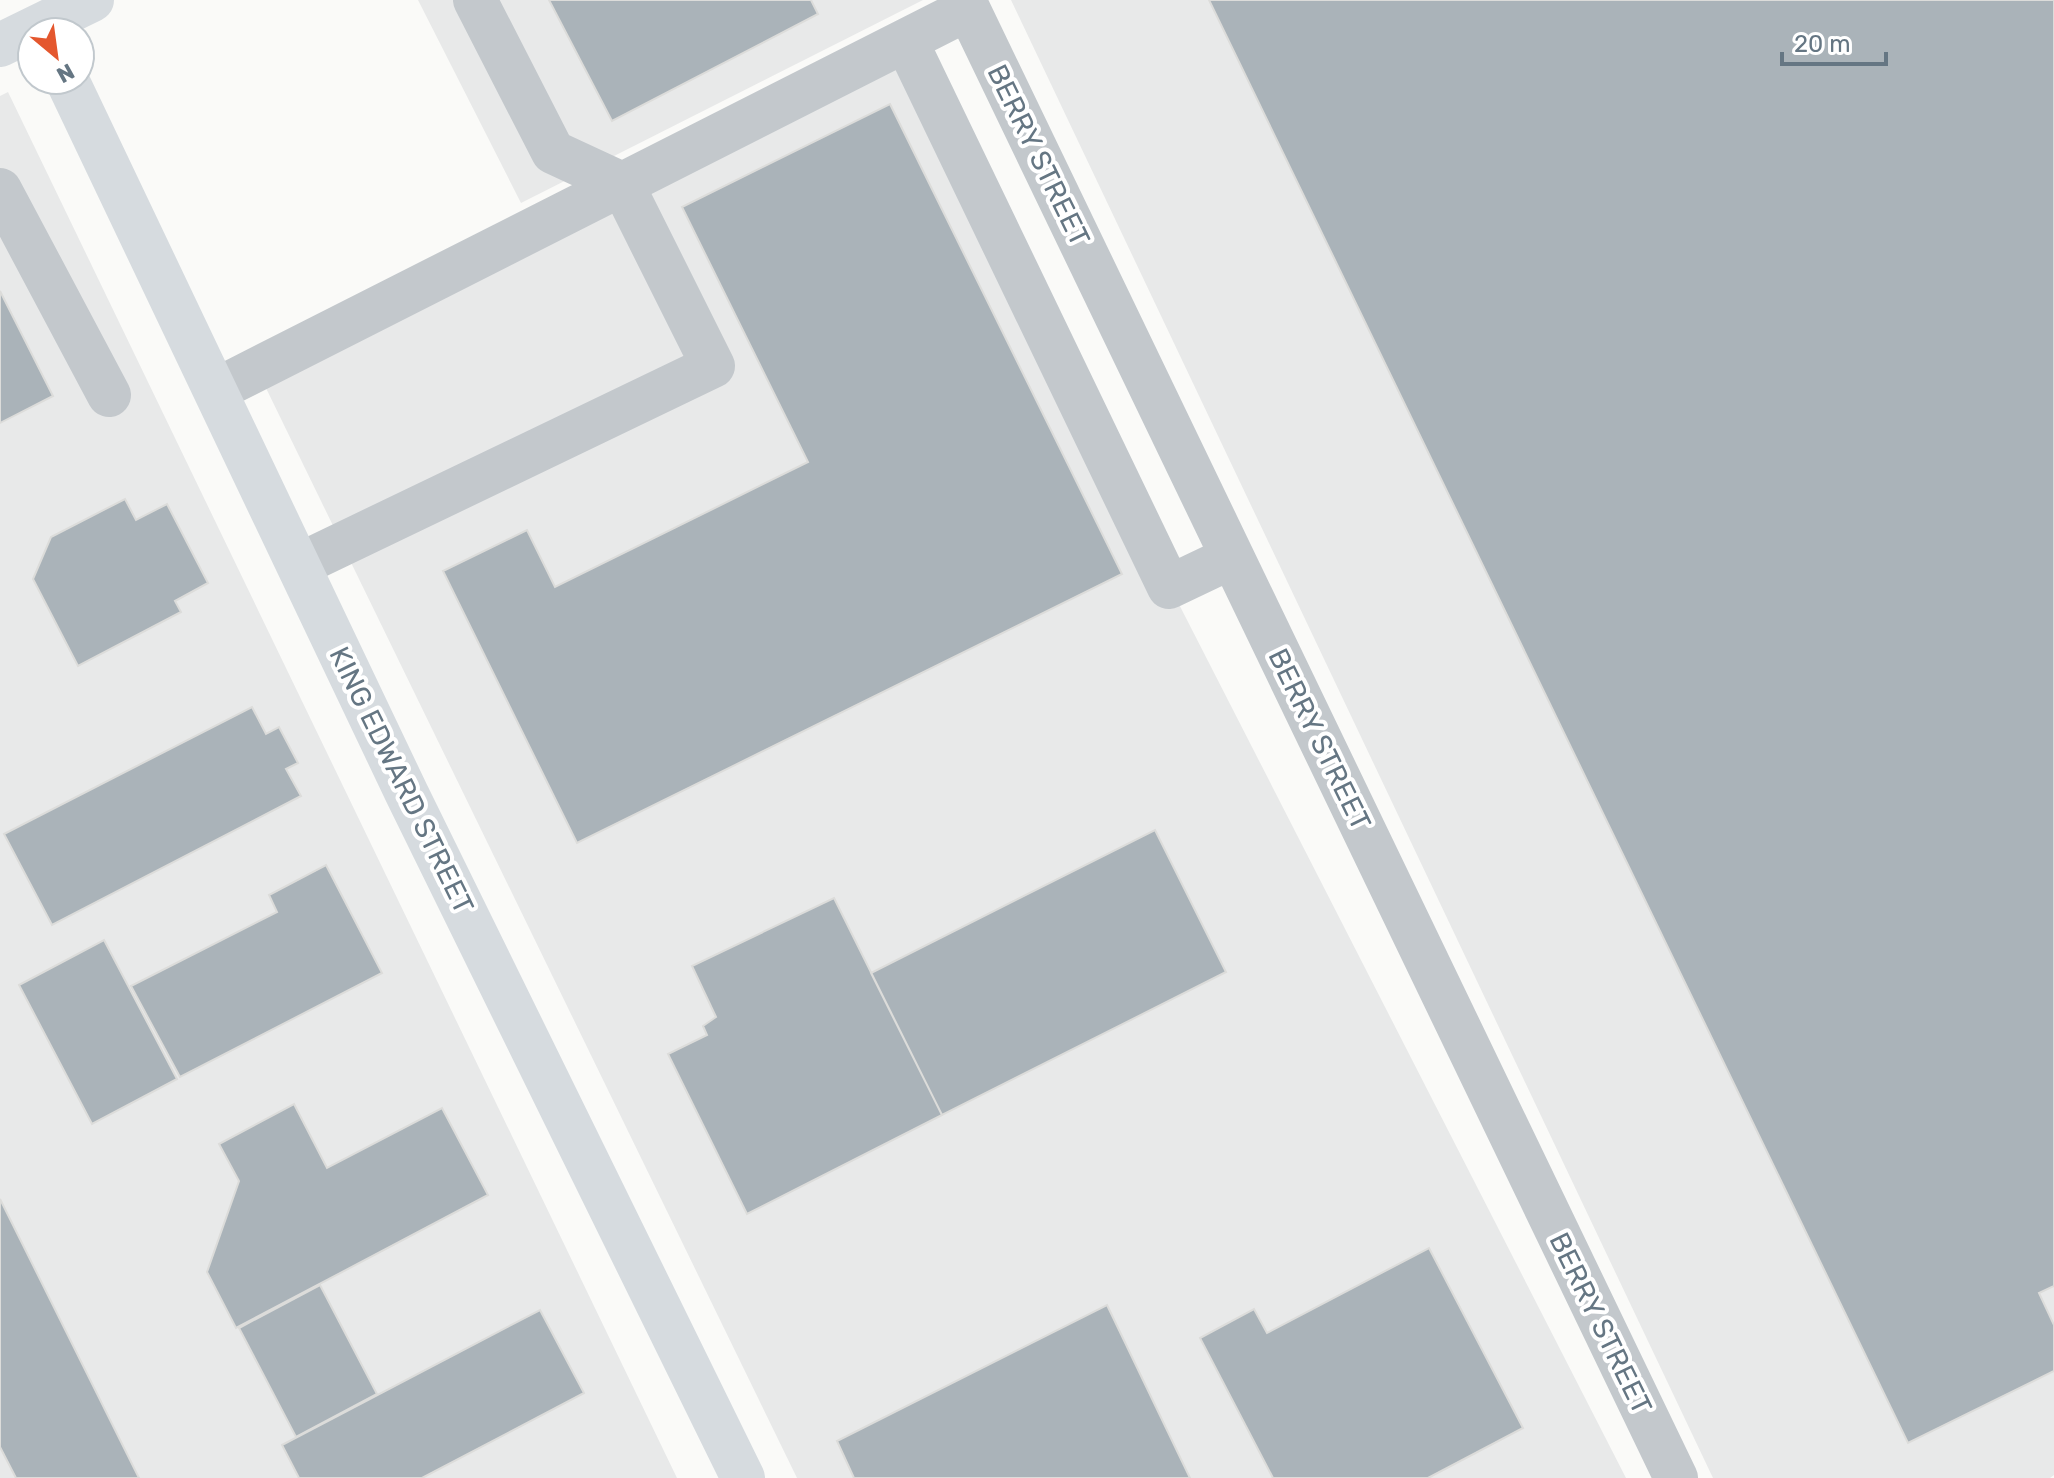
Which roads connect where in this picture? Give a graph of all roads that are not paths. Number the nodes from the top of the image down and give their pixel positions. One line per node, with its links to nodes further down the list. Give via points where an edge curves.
1 (92, 0): 4 (main road)
2 (475, 0): 7 (street, via 553,152)
3 (966, 5): 5 (street); 11 (street, BERRY STREET)
4 (46, 16)
5 (906, 41): 7 (street); 11 (street, via 1169,587)
6 (75, 96): 9 (main road, KING EDWARD STREET)
7 (622, 184): 9 (street); 12 (street, via 713,366)
8 (0, 190): 10 (street)
9 (216, 390): 12 (main road, KING EDWARD STREET)
10 (109, 395)
11 (1232, 557): 14 (street, BERRY STREET)
12 (299, 565): 13 (main road, KING EDWARD STREET)
13 (743, 1478)
14 (1676, 1478)

